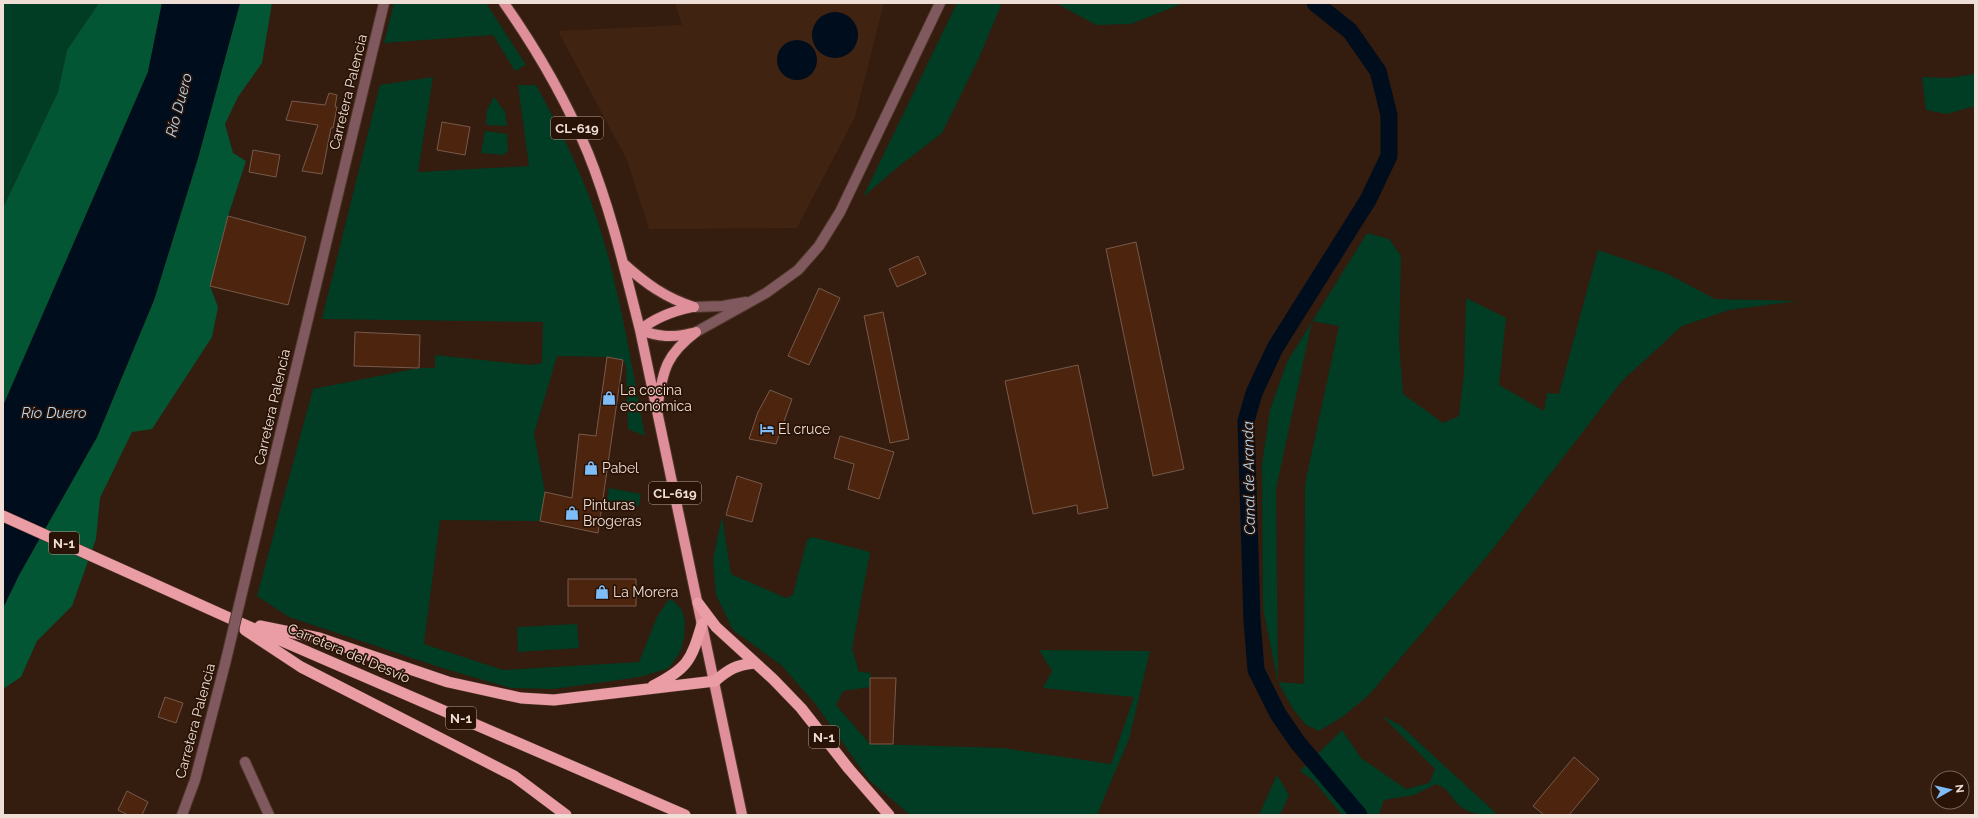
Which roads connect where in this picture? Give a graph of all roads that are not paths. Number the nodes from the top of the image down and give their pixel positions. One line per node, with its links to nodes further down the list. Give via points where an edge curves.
1 (384, 3): 19 (street, Carretera Palencia, bridge, via 225,664 195,780)
2 (504, 3): 4 (main road, CL-619, via 536,51 574,121 600,184)
3 (940, 3): 5 (street, via 840,212 819,246 798,270)
4 (624, 264): 6 (main road, via 656,291); 7 (main road, CL-619)
5 (750, 302): 6 (street); 8 (street)
6 (694, 307): 7 (main road, via 668,313)
7 (640, 330): 8 (main road, via 657,336 674,337); 9 (main road, CL-619)
8 (696, 332): 9 (main road, via 680,344 662,374)
9 (657, 409): 11 (main road, CL-619)
10 (3, 516): 12 (highway, Carretera del Desvío / N-1)
11 (698, 603): 14 (main road, CL-619); 15 (highway, N-1, via 716,627)
12 (215, 610): 13 (highway, Carretera del Desvío); 21 (highway, N-1, via 301,666 514,776)
13 (236, 621): 17 (highway, N-1, via 319,638 448,682 521,698 554,700); 22 (highway, Carretera del Desvío / N-1)
14 (702, 624): 16 (main road, CL-619); 17 (highway, via 694,651 679,671)
15 (755, 663): 16 (highway, N-1, via 738,665); 24 (highway, N-1, via 801,708)
16 (715, 681): 17 (highway, N-1); 23 (main road, CL-619)
17 (647, 689)
18 (245, 762): 20 (street)
19 (182, 815)
20 (269, 815)
21 (566, 815)
22 (685, 815)
23 (742, 815)
24 (889, 815)

